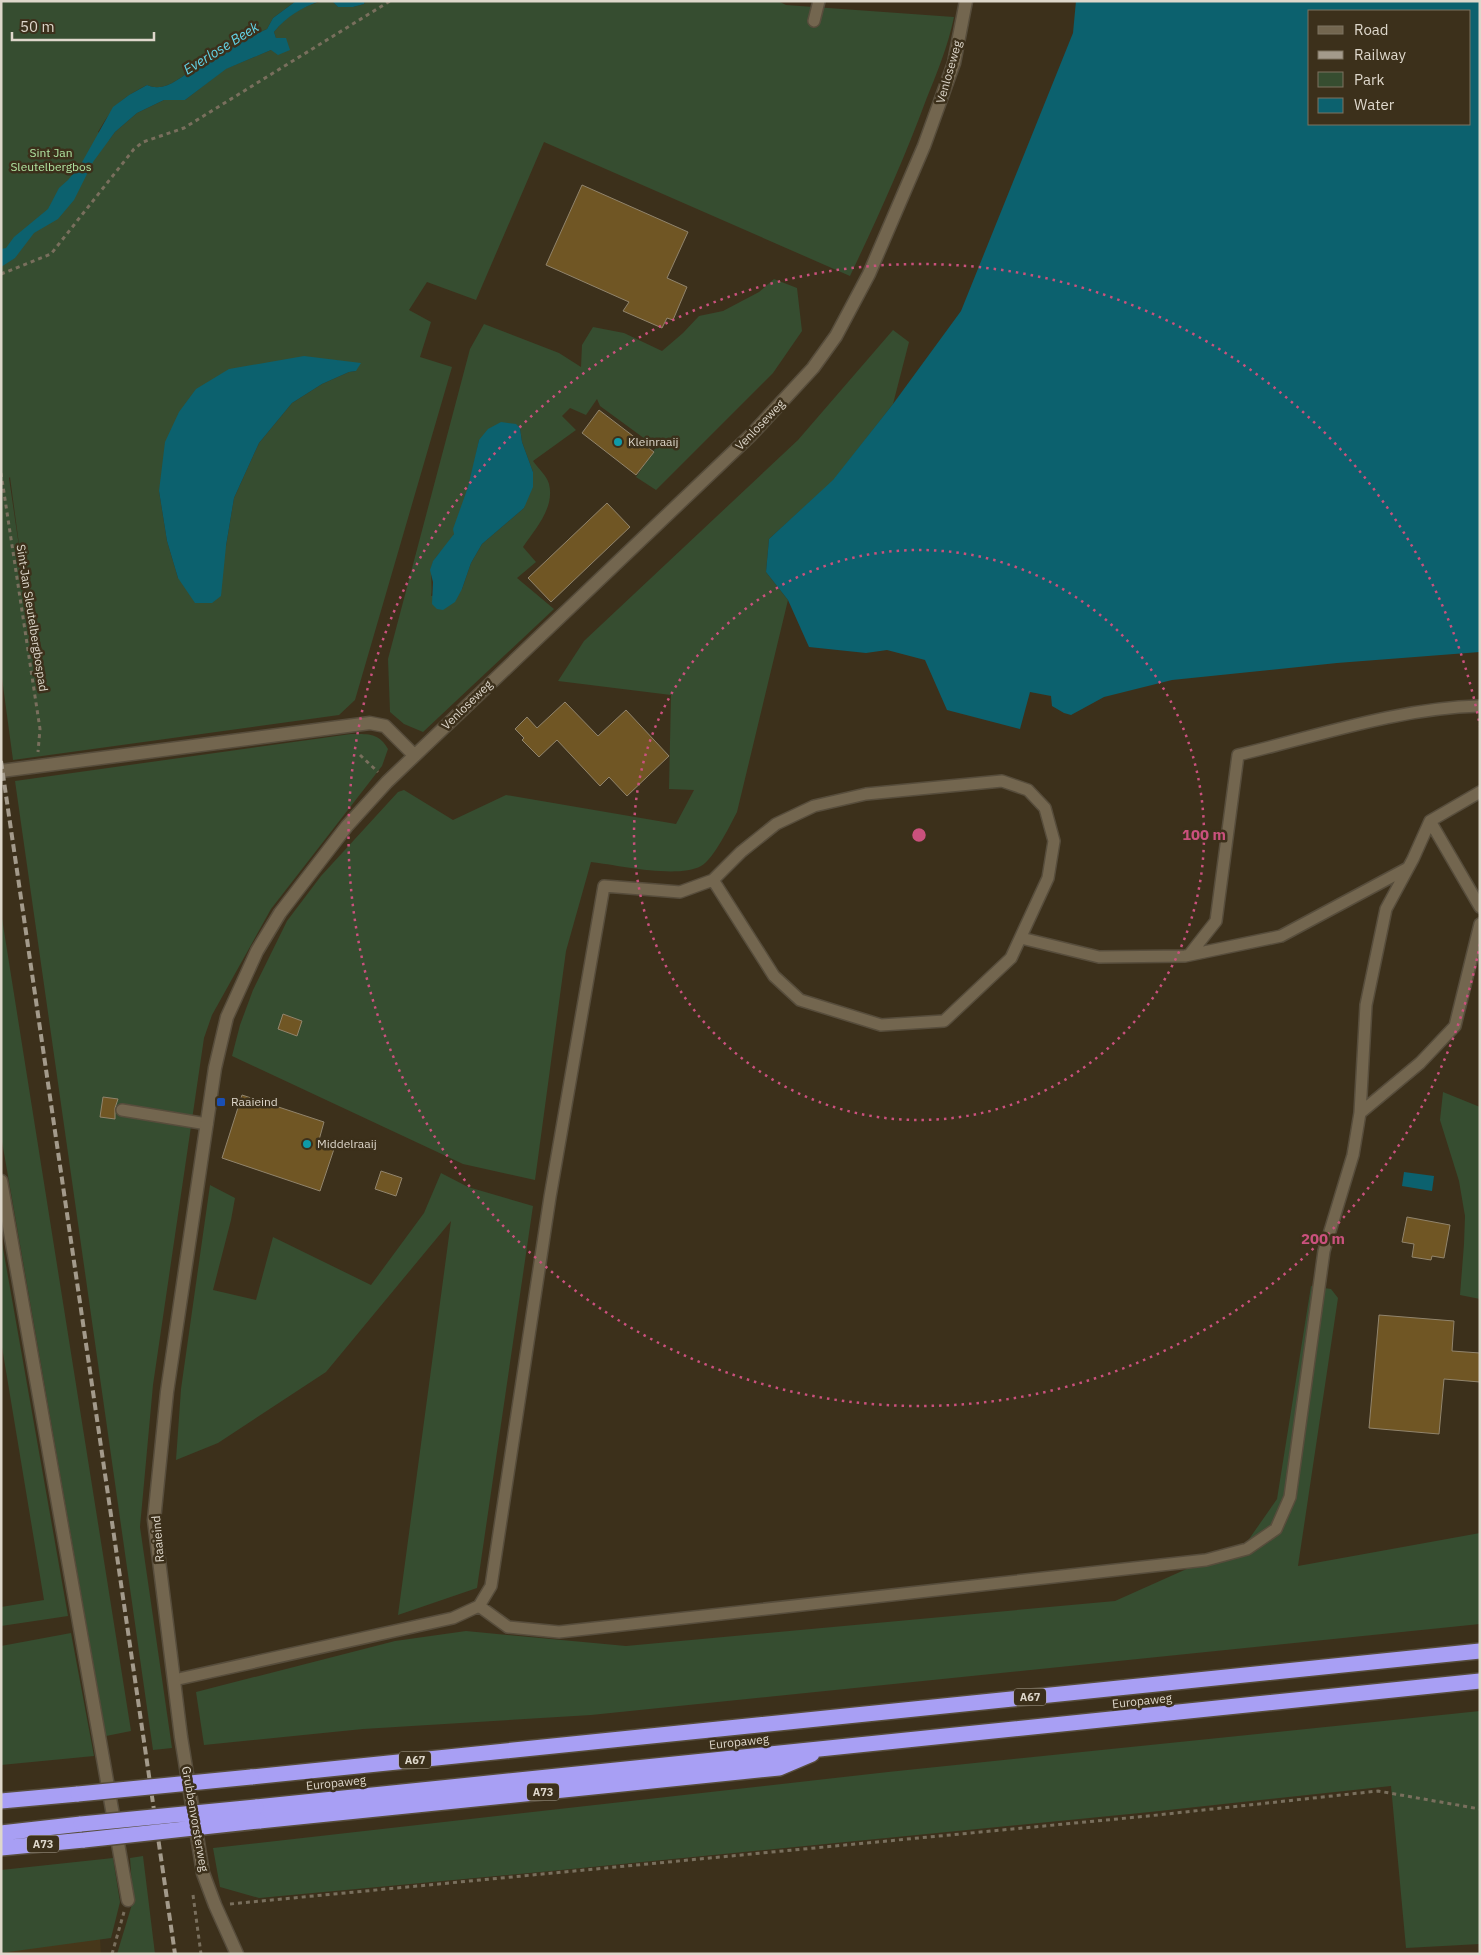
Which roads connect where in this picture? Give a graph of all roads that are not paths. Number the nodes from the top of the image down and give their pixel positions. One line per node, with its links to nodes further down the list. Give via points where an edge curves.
1 (819, 1): 3 (lane)
2 (966, 1): 5 (street, Venloseweg, via 954,63 924,146 869,274 836,336 813,368 752,435)
3 (814, 21)
4 (1480, 706): 14 (lane, via 1450,707 1392,717 1238,756 1216,921)
5 (414, 756): 6 (street, via 385,726 370,723); 17 (street, Raaieind, via 348,826 280,913 257,951 227,1017)
6 (1, 771)
7 (1480, 792): 8 (lane)
8 (1430, 821): 9 (lane); 11 (lane)
9 (1408, 868): 14 (lane, via 1281,936); 16 (lane, via 1386,909 1366,1005)
10 (713, 880): 13 (lane, via 774,976 800,1000 881,1025 944,1021 1011,958); 13 (lane, via 776,824 814,806 866,794 1002,781 1028,790 1045,808 1054,841 1048,878); 19 (lane, via 680,892 604,886 550,1198 492,1586)
11 (1480, 907)
12 (1480, 924): 16 (lane, via 1455,1026 1420,1062)
13 (1021, 938): 14 (lane, via 1099,957)
14 (1190, 954)
15 (122, 1110): 17 (lane)
16 (1360, 1113): 19 (lane, via 1353,1155 1324,1250 1290,1497 1276,1529 1247,1549 1206,1560 559,1632 508,1627)
17 (207, 1124): 21 (street, Raaieind, via 168,1392 154,1520)
18 (1, 1180): 28 (street)
19 (478, 1606): 21 (lane, via 453,1618)
20 (1480, 1651): 24 (highway, Europaweg / A67, bridge)
21 (174, 1680): 23 (street, Raaieind)
22 (1480, 1681): 25 (highway, Europaweg, bridge, via 824,1748)
23 (181, 1737): 29 (street, Grubbenvorsterweg, via 203,1873)
24 (1, 1801)
25 (83, 1832): 26 (highway, Europaweg); 27 (highway, A73)
26 (1, 1833)
27 (1, 1848)
28 (128, 1900)
29 (237, 1954)

